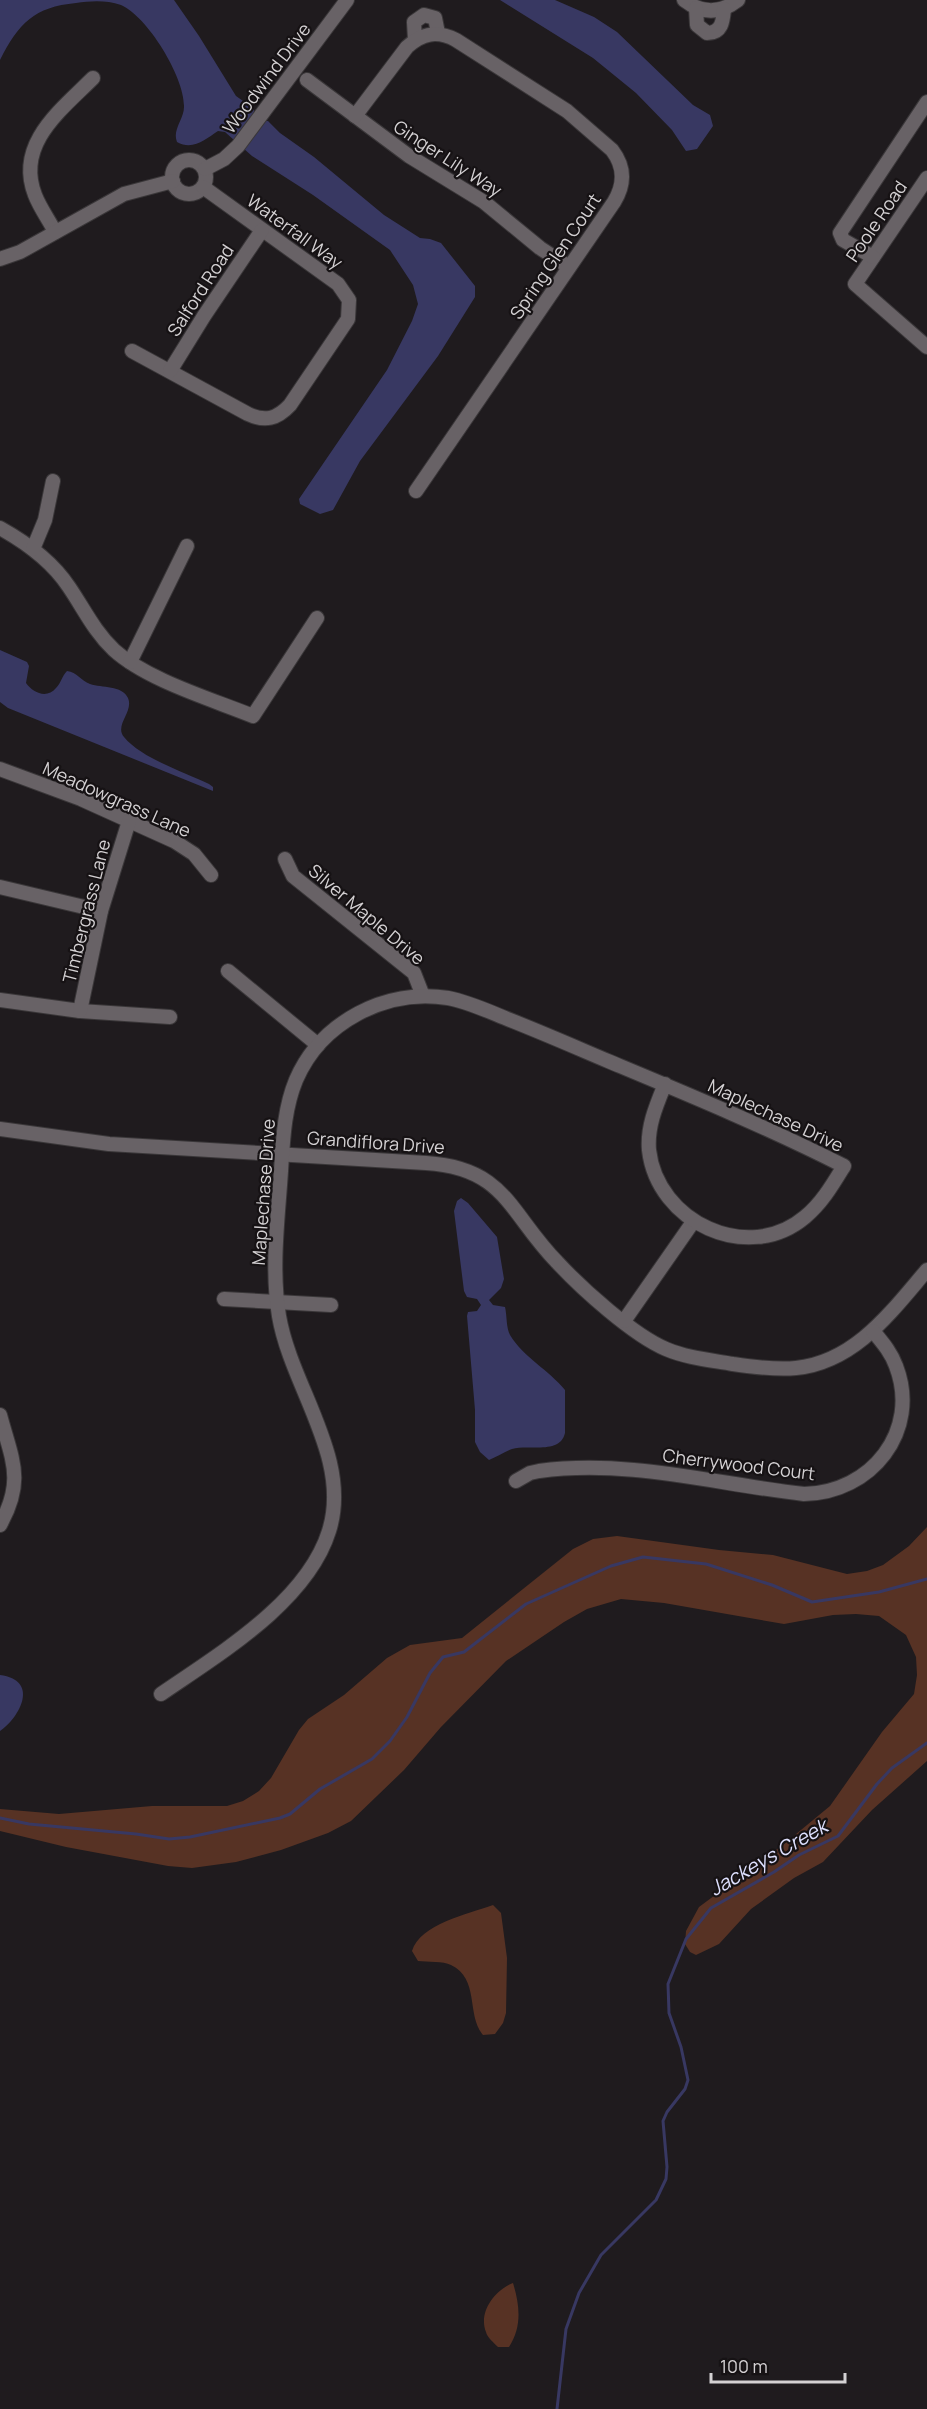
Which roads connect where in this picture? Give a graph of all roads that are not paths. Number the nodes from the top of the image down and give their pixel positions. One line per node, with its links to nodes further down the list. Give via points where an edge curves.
1 (347, 0): 8 (street, Woodwind Drive)
2 (684, 0): 4 (street)
3 (738, 0): 5 (street)
4 (696, 8): 5 (street); 5 (street, via 697,25 707,33 720,28)
5 (724, 9)
6 (438, 33): 7 (street); 7 (street, Spring Glen Court, via 435,18 424,15 414,22); 22 (street, Spring Glen Court, via 456,40 557,103 618,157 623,172 618,195)
7 (415, 40): 13 (street, Spring Glen Court)
8 (300, 63): 10 (street, Woodwind Drive); 11 (street, via 308,71)
9 (93, 78): 19 (street, via 43,129 33,150 32,184)
10 (288, 79): 11 (street, via 297,85); 14 (street, Woodwind Drive, via 238,146)
11 (307, 80): 13 (street, Ginger Lily Way)
12 (927, 102): 20 (street, via 840,233 843,240)
13 (355, 116): 22 (street, Ginger Lily Way, via 489,206)
14 (205, 169): 16 (street, via 196,161 184,161 174,169); 17 (street)
15 (927, 178): 20 (street, Poole Road)
16 (173, 181): 17 (street, via 185,193); 19 (street, via 124,194)
17 (203, 187): 18 (street, Waterfall Way)
18 (262, 230): 25 (street, Salford Road); 25 (street, Waterfall Way, via 343,289 350,305 345,325 290,405 272,418 254,417)
19 (56, 232): 21 (street)
20 (873, 257): 23 (street, Poole Road, via 855,284)
21 (0, 259)
22 (569, 267): 27 (street, Spring Glen Court)
23 (927, 347)
24 (132, 351): 25 (street, Waterfall Way)
25 (170, 371)
26 (53, 481): 30 (street, via 45,520)
27 (416, 491)
28 (0, 528): 30 (street)
29 (187, 546): 32 (street)
30 (33, 549): 32 (street, via 60,575 94,629)
31 (317, 618): 32 (street, via 253,716)
32 (130, 662)
33 (0, 769): 34 (street, Meadowgrass Lane)
34 (129, 821): 36 (street, Meadowgrass Lane, via 184,847); 38 (street, Timbergrass Lane)
35 (285, 859): 40 (street, Silver Maple Drive, via 293,876 414,973)
36 (211, 875)
37 (0, 887): 38 (street)
38 (101, 911): 42 (street, Timbergrass Lane)
39 (228, 971): 44 (street)
40 (423, 996): 44 (street, Maplechase Drive, via 371,1007 342,1023); 45 (street, Maplechase Drive, via 462,1001)
41 (0, 1000): 42 (street)
42 (80, 1011): 43 (street)
43 (170, 1017)
44 (318, 1045): 47 (street, Maplechase Drive, via 302,1067 291,1095)
45 (665, 1084): 48 (street, via 651,1120 651,1162 666,1196); 48 (street, Maplechase Drive, via 844,1166 816,1206 783,1230 739,1237)
46 (0, 1129): 47 (street, Grandiflora Drive, via 109,1144)
47 (282, 1153): 51 (street, Maplechase Drive); 53 (street, Grandiflora Drive, via 440,1164 472,1172 504,1194 556,1261)
48 (693, 1222): 53 (street)
49 (927, 1270): 54 (street, Grandiflora Drive)
50 (224, 1299): 51 (street)
51 (277, 1302): 52 (street); 58 (street, Maplechase Drive, via 291,1361 332,1468 335,1487 329,1532 308,1570 263,1621)
52 (331, 1305)
53 (624, 1321): 54 (street, Grandiflora Drive, via 645,1338 682,1355 773,1368 797,1368 827,1359)
54 (873, 1331): 56 (street, Cherrywood Court, via 897,1369 902,1393 901,1418 882,1457 848,1485 824,1493 804,1494 603,1467 539,1471)
55 (0, 1415): 57 (street, via 15,1478 12,1499)
56 (516, 1481)
57 (0, 1524)
58 (161, 1694)

